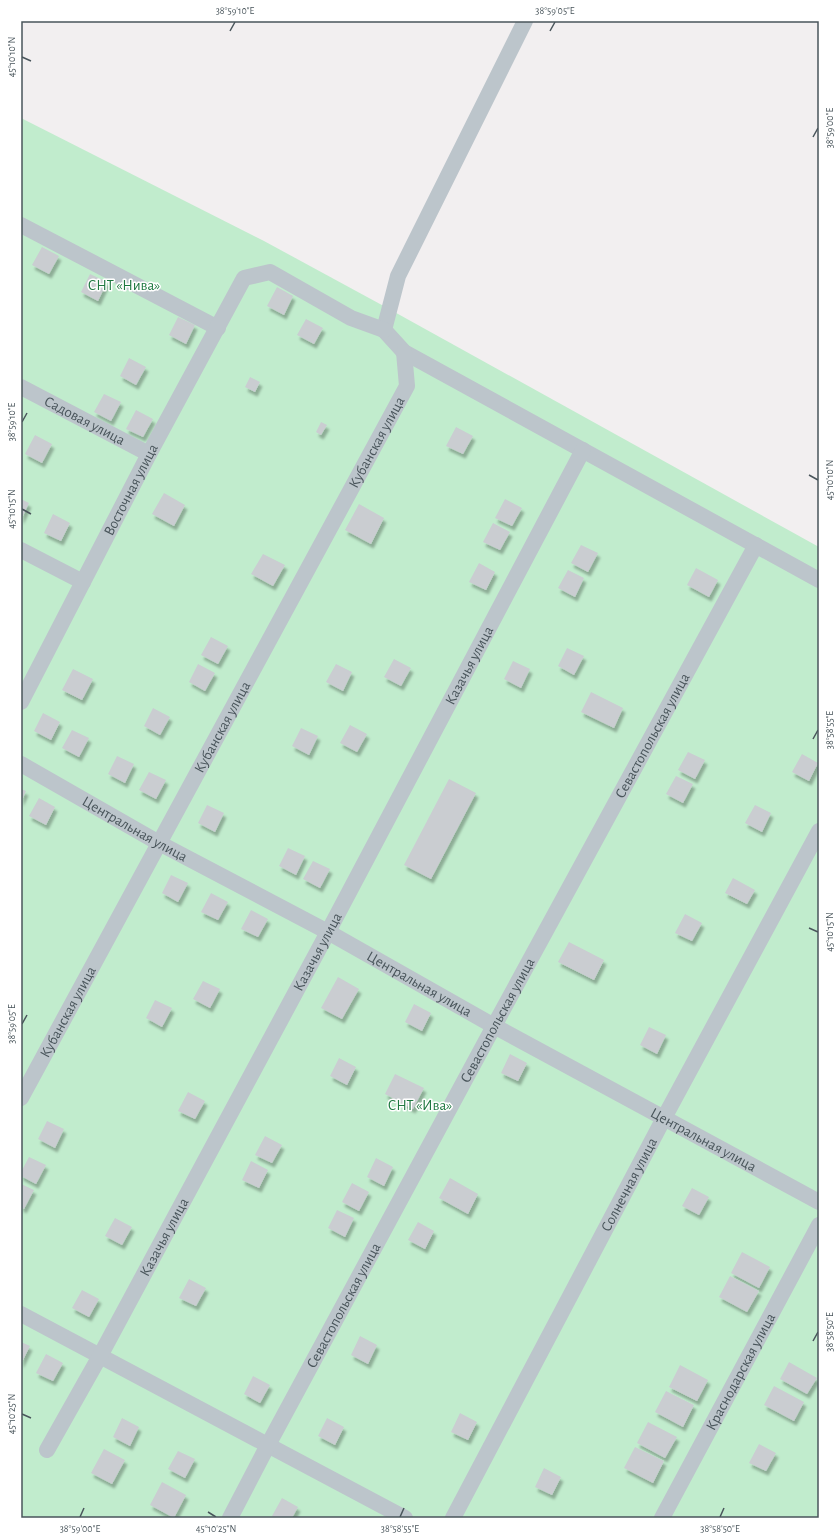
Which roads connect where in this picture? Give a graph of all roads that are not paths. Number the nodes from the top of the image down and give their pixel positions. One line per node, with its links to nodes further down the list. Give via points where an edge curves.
1 (525, 21): 4 (street, via 398,276)
2 (21, 225): 3 (street)
3 (218, 328): 4 (street, Восточная улица, via 244,278 270,272 351,318); 8 (street, Восточная улица)
4 (384, 330): 5 (street)
5 (404, 352): 7 (street); 16 (street, Кубанская улица, via 406,386)
6 (21, 387): 8 (street, Садовая улица)
7 (583, 450): 9 (street); 17 (street, Казачья улица)
8 (149, 454): 12 (street, Восточная улица)
9 (756, 545): 11 (street); 18 (street, Севастопольская улица)
10 (21, 550): 12 (street)
11 (819, 580)
12 (83, 582): 13 (street, Восточная улица)
13 (21, 702)
14 (21, 764): 16 (street, Центральная улица)
15 (819, 831): 20 (street, Солнечная улица)
16 (159, 843): 17 (street, Центральная улица); 19 (street, Кубанская улица)
17 (328, 932): 18 (street, Центральная улица); 24 (street, Казачья улица)
18 (494, 1026): 20 (street, Центральная улица); 25 (street, Севастопольская улица)
19 (21, 1098)
20 (664, 1118): 21 (street, Центральная улица); 29 (street, Солнечная улица)
21 (819, 1202)
22 (819, 1225): 30 (street, Краснодарская улица)
23 (21, 1314): 24 (street)
24 (100, 1356): 25 (street); 26 (street, Казачья улица)
25 (268, 1445): 27 (street, Севастопольская улица); 28 (street)
26 (47, 1450)
27 (230, 1518)
28 (405, 1518)
29 (453, 1518)
30 (662, 1518)

